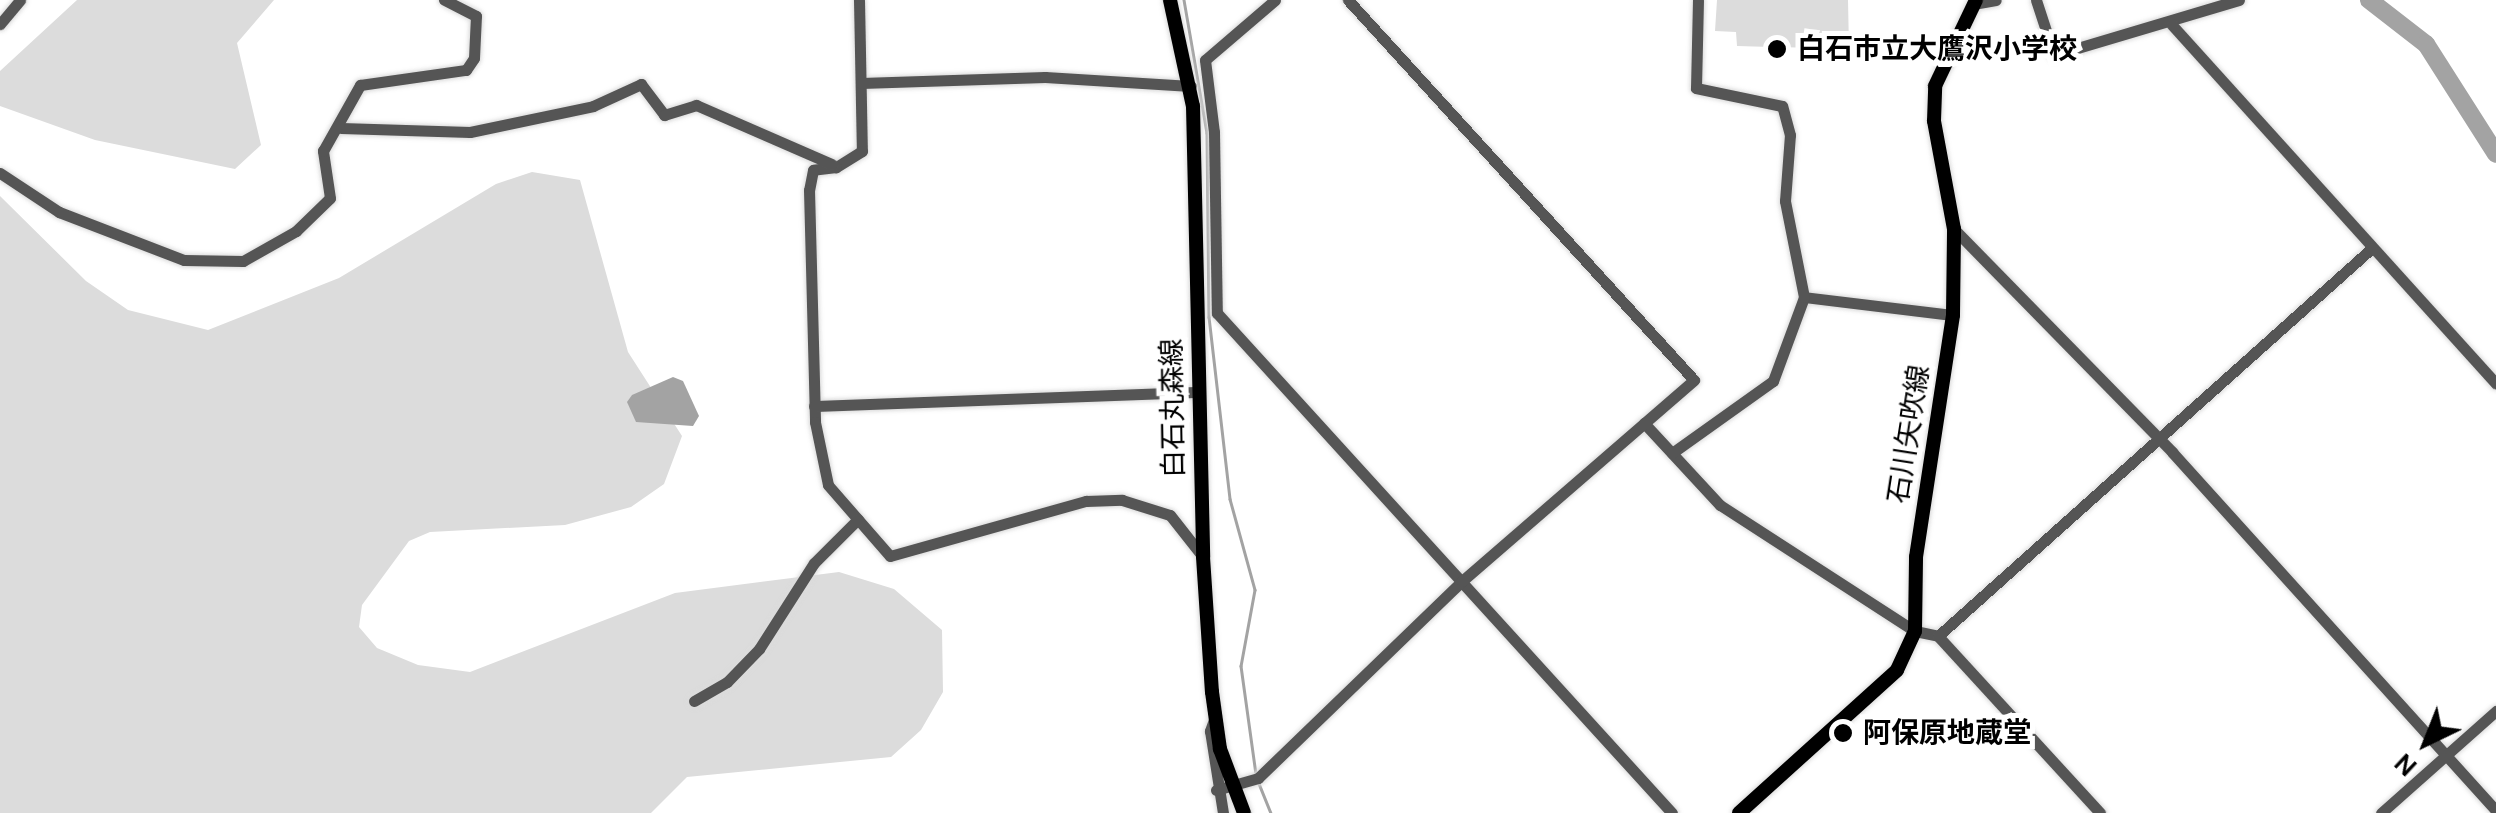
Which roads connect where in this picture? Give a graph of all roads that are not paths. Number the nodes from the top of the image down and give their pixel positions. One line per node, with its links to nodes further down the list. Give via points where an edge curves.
1 (20, 0): 12 (street)
2 (444, 0): 16 (street, via 476,16 474,58 466,70 360,85)
3 (859, 0): 14 (street)
4 (1170, 0): 15 (main road, 白石丸森線)
5 (1275, 0): 31 (street, via 1205,60 1214,132 1217,312)
6 (1348, 0): 26 (street, via 1694,380)
7 (1698, 0): 21 (street, via 1696,88 1782,106 1790,135 1785,200)
8 (1996, 0): 11 (street)
9 (2036, 0): 13 (street, via 2054,54)
10 (2239, 0): 13 (street)
11 (1975, 2): 19 (main road, 石川矢吹線, via 1936,86 1934,121)
12 (0, 24)
13 (2172, 25): 20 (street)
14 (861, 83): 15 (street, via 1044,77); 17 (street, via 862,151)
15 (1191, 86): 24 (main road, 白石丸森線)
16 (341, 128): 17 (street, via 470,132 593,106 640,84 664,115 696,105); 18 (street, via 324,151 330,198 296,231 243,261 184,260 60,212)
17 (836, 167): 25 (street, via 813,170 808,190)
18 (0, 173)
19 (1954, 229): 22 (main road, 石川矢吹線); 27 (street)
20 (2372, 248): 23 (street); 27 (street)
21 (1804, 297): 22 (street); 28 (street, via 1773,381)
22 (1952, 315): 32 (main road, 石川矢吹線, via 1916,558)
23 (2496, 382)
24 (1197, 392): 25 (street); 30 (main road, 白石丸森線)
25 (814, 406): 29 (street, via 828,486)
26 (1644, 423): 28 (street); 31 (street)
27 (2158, 438): 33 (street); 36 (street)
28 (1672, 454): 32 (street, via 1720,504)
29 (858, 519): 30 (street, via 890,556 1086,501 1122,500 1170,514); 34 (street, via 814,562 759,649 727,682)
30 (1202, 557): 37 (main road, 白石丸森線)
31 (1462, 581): 37 (street, via 1254,779); 41 (street)
32 (1914, 630): 33 (street); 42 (main road, 石川矢吹線, via 1897,670)
33 (1938, 636): 43 (street)
34 (694, 701)
35 (2496, 711): 36 (street)
36 (2446, 756): 38 (street); 44 (street)
37 (1223, 788): 39 (street); 40 (main road, 白石丸森線)
38 (2496, 810)
39 (1223, 813)
40 (1244, 813)
41 (1672, 813)
42 (1739, 813)
43 (2100, 813)
44 (2381, 813)

